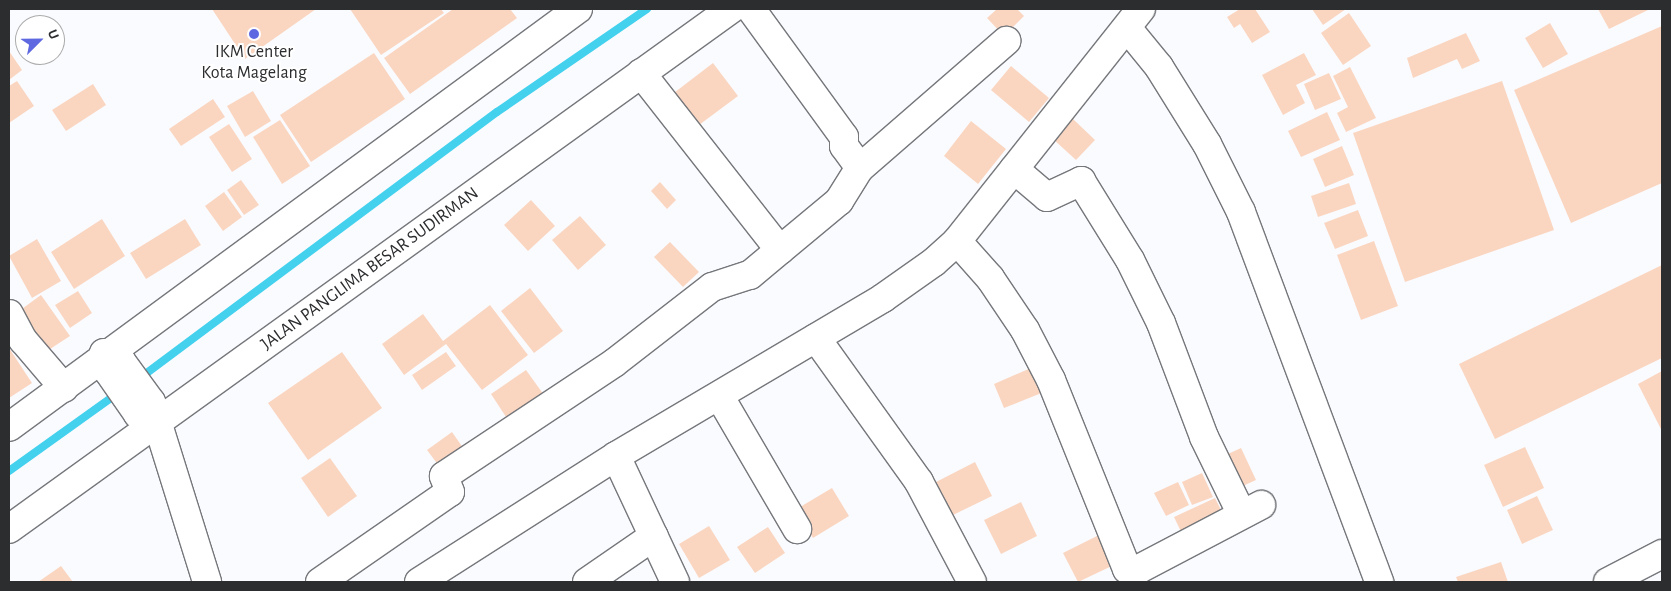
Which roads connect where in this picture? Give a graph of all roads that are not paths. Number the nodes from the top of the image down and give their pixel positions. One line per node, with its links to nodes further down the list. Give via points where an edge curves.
1 (731, 9): 6 (street, JALAN PANGLIMA BESAR SUDIRMAN)
2 (751, 9): 7 (street, via 844,137 844,146)
3 (565, 12): 14 (street)
4 (1135, 19): 8 (street); 30 (street, via 1159,67 1207,144 1241,212)
5 (1006, 41): 7 (street)
6 (641, 73): 10 (street); 17 (street, JALAN PANGLIMA BESAR SUDIRMAN)
7 (860, 168): 10 (street, via 839,201)
8 (1014, 169): 9 (street); 9 (street, via 1046,196 1082,181 1161,323 1204,437 1251,509 1139,569 1127,570 1051,380 1026,330 990,278)
9 (957, 242): 13 (street, via 883,298)
10 (780, 250): 25 (street, via 750,275 712,288 614,363 444,476 450,492)
11 (9, 314): 12 (street)
12 (16, 338): 15 (street)
13 (816, 338): 16 (street); 29 (street, via 919,482)
14 (104, 353): 15 (street); 17 (street, via 122,361 151,402)
15 (64, 388): 18 (street)
16 (720, 397): 19 (street); 21 (street)
17 (155, 424): 20 (street, JALAN PANGLIMA BESAR SUDIRMAN); 24 (street)
18 (9, 427)
19 (616, 456): 22 (street); 26 (street)
20 (9, 529)
21 (797, 529)
22 (654, 536): 27 (street); 28 (street)
23 (1662, 554): 31 (street)
24 (207, 582)
25 (320, 582)
26 (419, 582)
27 (587, 582)
28 (675, 582)
29 (972, 582)
30 (1379, 582)
31 (1608, 582)

